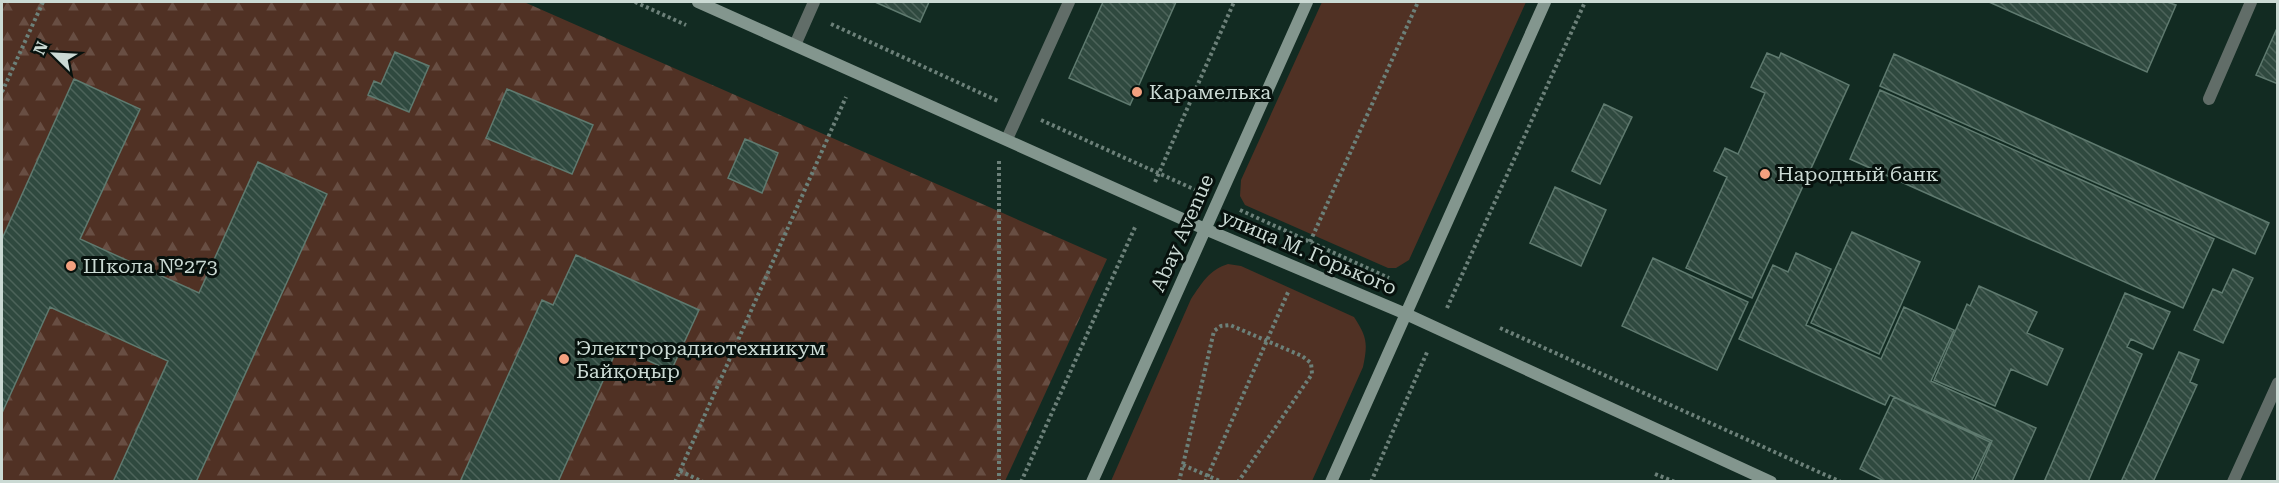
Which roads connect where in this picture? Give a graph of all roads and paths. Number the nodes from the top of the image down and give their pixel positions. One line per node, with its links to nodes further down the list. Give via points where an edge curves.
1 (43, 2): 13 (path)
2 (698, 2): 12 (main road, улица М. Горького)
3 (814, 2): 11 (street)
4 (1069, 2): 16 (street)
5 (1234, 2): 18 (path)
6 (1307, 2): 19 (main road, Abay Avenue)
7 (1418, 2): 22 (path)
8 (1545, 2): 24 (main road)
9 (1585, 2): 25 (path)
10 (2251, 2): 15 (street)
11 (809, 14): 12 (street); 16 (path)
12 (795, 45): 17 (main road, улица М. Горького)
13 (2, 92)
14 (846, 97): 33 (path)
15 (2209, 99)
16 (1020, 110): 17 (street); 18 (path)
17 (1007, 139): 20 (main road, улица М. Горького); 38 (path, via 998,165)
18 (1158, 174): 19 (path); 20 (path)
19 (1218, 200): 21 (main road, Abay Avenue); 22 (path)
20 (1146, 202): 21 (main road, улица М. Горького); 39 (path)
21 (1205, 229): 23 (main road, улица М. Горького); 40 (main road, Abay Avenue)
22 (1310, 242): 23 (path); 24 (path)
23 (1299, 268): 27 (main road, улица М. Горького); 30 (path)
24 (1416, 290): 27 (main road)
25 (1448, 305): 26 (path); 29 (path)
26 (1459, 310)
27 (1406, 314): 29 (main road, улица М. Горького); 45 (main road)
28 (1492, 324): 49 (path)
29 (1437, 329): 46 (path); 48 (main road, улица М. Горького)
30 (1267, 341): 32 (path, via 1230,326 1214,331); 35 (path); 44 (path, via 1302,356 1311,363 1312,374)
31 (2277, 383): 50 (street)
32 (1183, 465): 35 (path); 41 (path)
33 (680, 471): 36 (path); 37 (path)
34 (1655, 474): 47 (path)
35 (1208, 475): 42 (path); 43 (path)
36 (675, 482)
37 (703, 482)
38 (999, 482)
39 (1021, 482)
40 (1092, 482)
41 (1179, 482)
42 (1205, 482)
43 (1222, 482)
44 (1238, 482)
45 (1331, 482)
46 (1371, 482)
47 (1675, 482)
48 (1771, 482)
49 (1841, 482)
50 (2234, 482)

